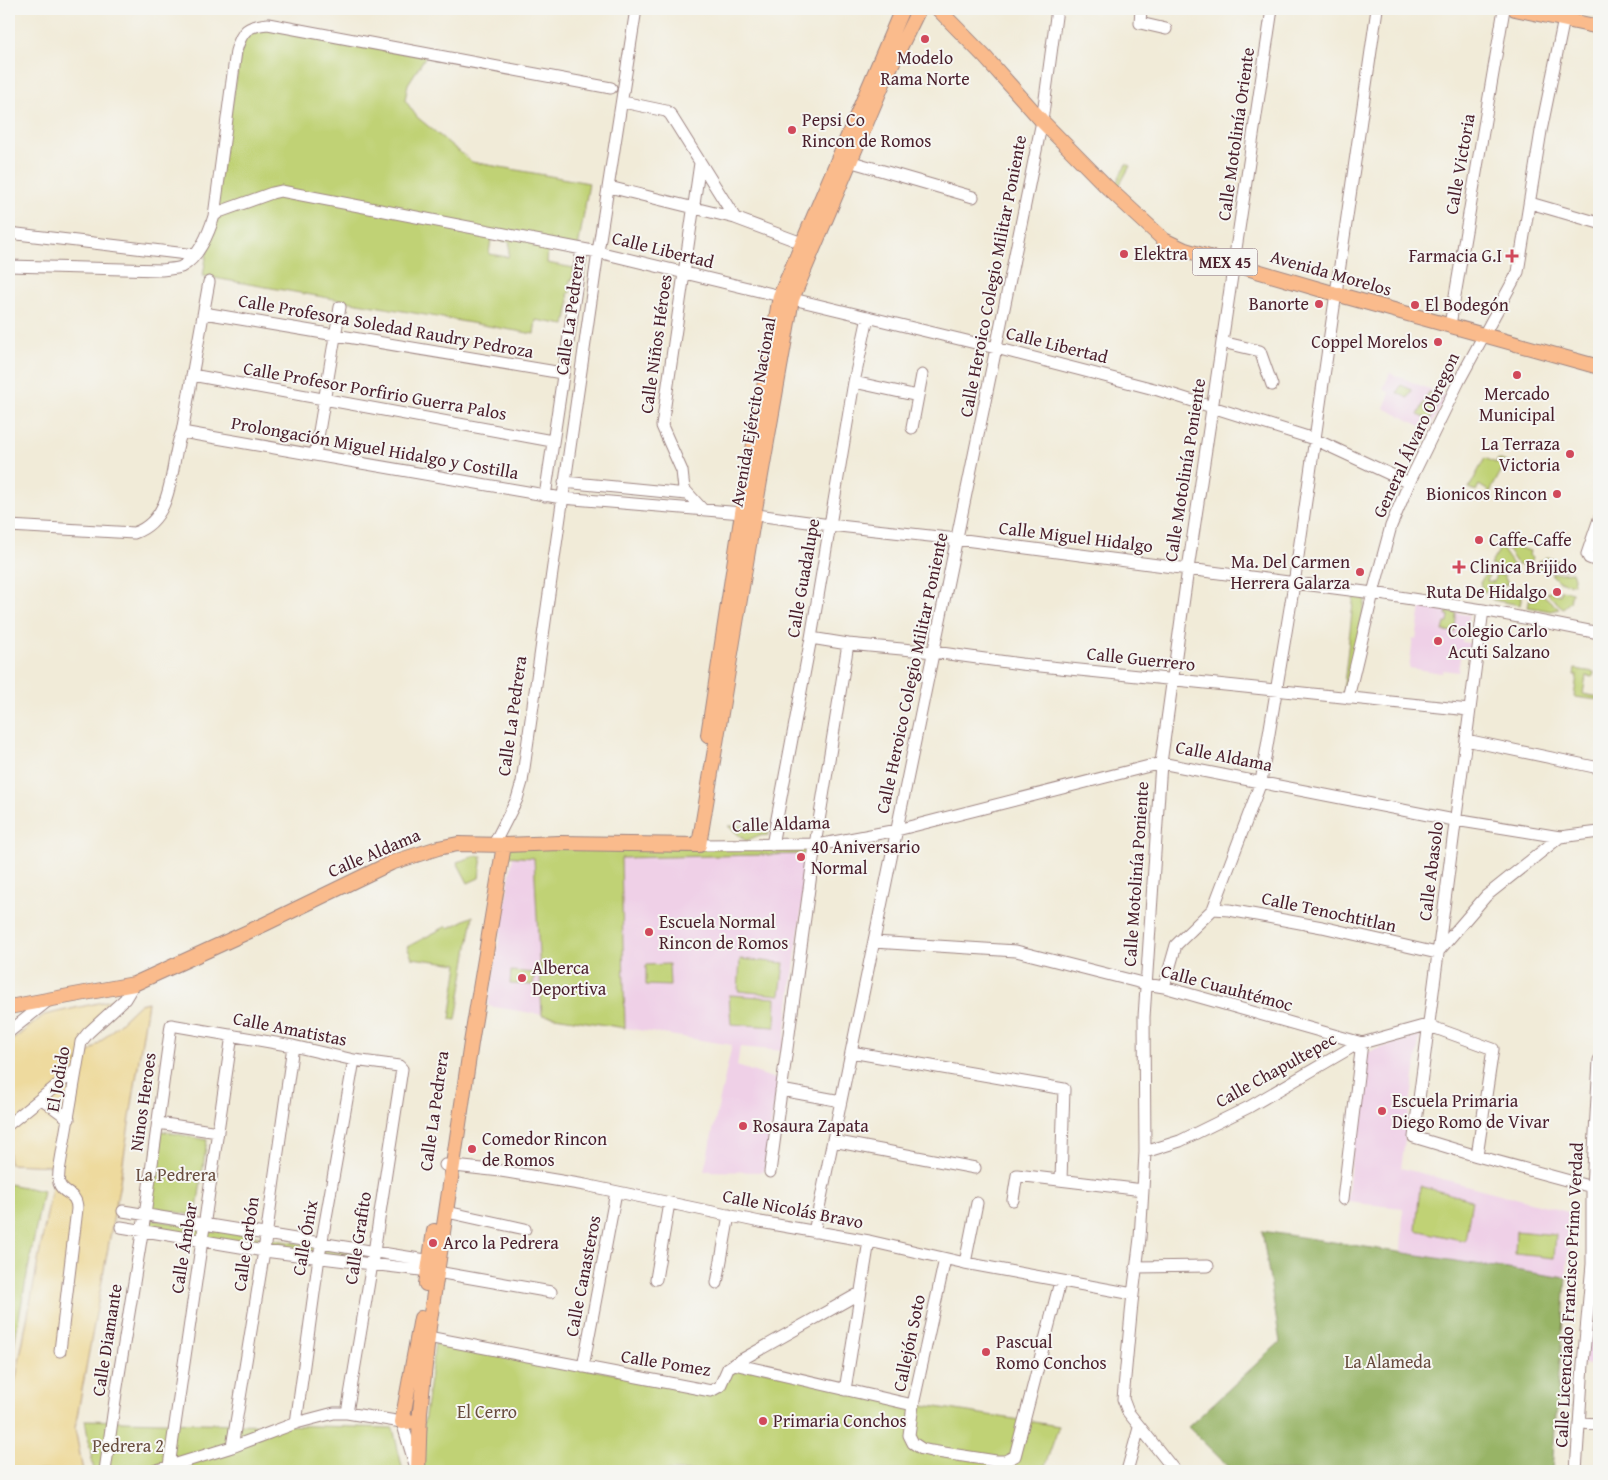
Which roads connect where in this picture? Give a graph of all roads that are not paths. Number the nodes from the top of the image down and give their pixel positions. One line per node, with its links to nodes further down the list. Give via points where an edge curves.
1 (636, 9): 16 (street, Calle La Pedrera)
2 (902, 9): 14 (main road, Avenida Ejército Nacional)
3 (919, 9): 14 (main road, Avenida Ejército Nacional)
4 (938, 9): 17 (main road, Avenida Morelos / MEX 45)
5 (1057, 9): 17 (street, Calle Heroico Colegio Militar Poniente)
6 (1141, 9): 13 (street, via 1140,23)
7 (1272, 9): 32 (street, Calle Motolinía Oriente)
8 (1377, 9): 36 (street)
9 (1504, 9): 41 (street, Calle Victoria)
10 (1515, 9): 11 (main road)
11 (1564, 14): 12 (main road); 22 (street, General Álvaro Obregon)
12 (1599, 26)
13 (1166, 29)
14 (881, 71): 18 (main road, Avenida Ejército Nacional)
15 (611, 88): 24 (street, via 268,24 254,25 239,38 236,51)
16 (622, 102): 19 (street, via 666,112 674,118); 20 (street, Calle La Pedrera)
17 (1042, 120): 32 (main road, Avenida Morelos / MEX 45, via 1164,240); 45 (street, Calle Heroico Colegio Militar Poniente)
18 (844, 160): 21 (street); 28 (main road, Avenida Ejército Nacional); 37 (main road, Avenida Ejército Nacional)
19 (700, 163): 23 (street, Calle Niños Héroes); 25 (street)
20 (609, 188): 23 (street); 30 (street, Calle La Pedrera)
21 (973, 197)
22 (1530, 203): 26 (street); 43 (street, General Álvaro Obregon, via 1518,272)
23 (694, 208): 25 (street); 34 (street, Calle Niños Héroes)
24 (214, 216): 29 (street, Calle Libertad, via 281,191); 31 (street, via 207,237)
25 (735, 218): 28 (street)
26 (1599, 222)
27 (9, 233): 31 (street)
28 (802, 243): 37 (main road, Avenida Ejército Nacional)
29 (582, 249): 30 (street, Calle Libertad); 47 (street)
30 (598, 252): 34 (street, Calle Libertad); 60 (street, Calle La Pedrera)
31 (194, 255): 33 (street, via 181,267 161,270)
32 (1234, 265): 36 (main road, Avenida Morelos / MEX 45); 44 (street, Calle Motolinía Poniente)
33 (9, 266)
34 (683, 273): 37 (street, Calle Libertad); 63 (street, Calle Niños Héroes, via 662,426 682,471 682,484)
35 (209, 282): 39 (street)
36 (1336, 294): 41 (main road, Avenida Morelos / MEX 45); 57 (street)
37 (786, 298): 40 (street, Calle Libertad); 68 (main road, Avenida Ejército Nacional)
38 (340, 306): 42 (street)
39 (204, 313): 42 (street, Calle Profesora Soledad Raudry Pedroza); 48 (street)
40 (868, 317): 45 (street, Calle Libertad); 50 (street, Calle Guadalupe)
41 (1450, 325): 43 (main road, Avenida Morelos / MEX 45)
42 (335, 335): 47 (street, Calle Profesora Soledad Raudry Pedroza); 53 (street)
43 (1484, 335): 46 (main road, Avenida Morelos / MEX 45); 61 (street, General Álvaro Obregon)
44 (1222, 342): 51 (street, via 1260,351); 54 (street, Calle Motolinía Poniente)
45 (996, 348): 54 (street, Calle Libertad, via 1158,390); 72 (street, Calle Heroico Colegio Militar Poniente)
46 (1599, 368)
47 (562, 373): 58 (street)
48 (192, 375): 53 (street, Calle Profesor Porfirio Guerra Palos); 56 (street)
49 (922, 375): 52 (street)
50 (854, 382): 52 (street); 70 (street, Calle Guadalupe)
51 (1272, 386)
52 (918, 396): 55 (street)
53 (324, 400): 58 (street, Calle Profesor Porfirio Guerra Palos); 59 (street)
54 (1212, 408): 57 (street, Calle Libertad); 74 (street, Calle Motolinía Poniente)
55 (912, 428)
56 (182, 432): 59 (street, Prolongación Miguel Hidalgo y Costilla); 71 (street, via 166,498 160,512 142,530 134,533)
57 (1314, 439): 61 (street, Calle Libertad); 75 (street)
58 (552, 441): 64 (street)
59 (315, 455): 64 (street, Prolongación Miguel Hidalgo y Costilla)
60 (564, 482): 62 (street); 65 (street, Calle La Pedrera)
61 (1409, 483): 76 (street, General Álvaro Obregon, via 1391,526)
62 (621, 488): 63 (street); 66 (street)
63 (687, 494): 67 (street)
64 (545, 496): 65 (street, Prolongación Miguel Hidalgo y Costilla)
65 (562, 498): 66 (street); 94 (street, Calle La Pedrera, via 522,782)
66 (616, 503): 67 (street)
67 (704, 510): 68 (street)
68 (748, 514): 70 (street, Calle Miguel Hidalgo); 95 (main road, Avenida Ejército Nacional)
69 (1599, 519): 73 (street, via 1588,550 1588,556)
70 (830, 525): 72 (street, Calle Miguel Hidalgo); 79 (street, Calle Guadalupe)
71 (9, 526)
72 (957, 539): 74 (street, Calle Miguel Hidalgo); 81 (street, Calle Heroico Colegio Militar Poniente)
73 (1599, 562)
74 (1188, 569): 75 (street, Calle Miguel Hidalgo); 82 (street, Calle Motolinía Poniente)
75 (1294, 584): 76 (street, Calle Miguel Hidalgo); 83 (street)
76 (1373, 593): 77 (street, Calle Miguel Hidalgo); 84 (street, General Álvaro Obregon)
77 (1483, 610): 78 (street, Calle Miguel Hidalgo); 85 (street, Calle Abasolo)
78 (1599, 633)
79 (811, 638): 80 (street, Calle Guerrero); 96 (street, Calle Guadalupe)
80 (848, 644): 81 (street, Calle Guerrero); 97 (street)
81 (934, 652): 82 (street, Calle Guerrero); 91 (street, Calle Heroico Colegio Militar Poniente)
82 (1172, 680): 83 (street, Calle Guerrero); 87 (street, Calle Motolinía Poniente)
83 (1276, 690): 84 (street, Calle Guerrero); 89 (street)
84 (1348, 698): 85 (street, Calle Guerrero)
85 (1469, 710): 86 (street, Calle Abasolo)
86 (1466, 740): 88 (street); 90 (street, Calle Abasolo)
87 (1160, 763): 89 (street, Calle Aldama); 91 (street, Calle Aldama); 102 (street, Calle Motolinía Poniente)
88 (1599, 768)
89 (1261, 782): 90 (street, Calle Aldama); 98 (street)
90 (1455, 820): 93 (street, Calle Aldama); 100 (street, Calle Abasolo)
91 (897, 830): 97 (street, Calle Aldama); 99 (street, Calle Heroico Colegio Militar Poniente)
92 (1599, 832): 93 (street, Calle Aldama)
93 (1560, 837): 100 (street, via 1486,896)
94 (499, 845): 95 (main road, Calle Aldama); 101 (main road, Calle Aldama, via 456,845 407,857); 127 (main road, Calle La Pedrera)
95 (695, 845): 96 (street, Calle Aldama)
96 (772, 845): 97 (street, Calle Aldama)
97 (815, 845): 117 (street)
98 (1213, 909): 100 (street, Calle Tenochtitlan, via 1322,927); 103 (street, via 1176,945)
99 (874, 942): 102 (street, Calle Cuauhtémoc, via 1016,951); 112 (street, Calle Heroico Colegio Militar Poniente)
100 (1437, 953): 107 (street, Calle Abasolo)
101 (134, 984): 104 (main road, Calle Aldama); 116 (street, El Jodido, via 125,999 88,1033 82,1042)
102 (1146, 984): 103 (street, Calle Cuauhtémoc); 125 (street, Calle Motolinía Poniente)
103 (1164, 987): 110 (street, Calle Cuauhtémoc)
104 (49, 1000): 105 (main road, Calle Aldama); 108 (street)
105 (9, 1007)
106 (171, 1025): 109 (street, Calle Amatistas); 122 (street, Ninos Heroes)
107 (1428, 1025): 110 (street, Calle Chapultepec); 126 (street, via 1493,1049); 126 (street, Calle Abasolo, via 1414,1137)
108 (9, 1032)
109 (232, 1035): 111 (street, Calle Amatistas); 123 (street, Calle Ámbar)
110 (1362, 1043): 125 (street, Calle Chapultepec, via 1249,1107 1180,1141); 134 (street)
111 (293, 1046): 113 (street, Calle Amatistas); 147 (street, Calle Carbón)
112 (851, 1052): 119 (street, Calle Heroico Colegio Militar Poniente); 130 (street, via 1064,1089)
113 (354, 1060): 115 (street, Calle Amatistas); 150 (street, Calle Ónix)
114 (1599, 1060): 131 (street, Calle Licenciado Francisco Primo Verdad)
115 (402, 1068): 152 (street, Calle Grafito)
116 (76, 1070): 118 (street); 120 (street, El Jodido)
117 (781, 1090): 119 (street); 129 (street)
118 (42, 1099): 120 (street); 121 (street)
119 (841, 1101): 124 (street, Calle Heroico Colegio Militar Poniente)
120 (69, 1119): 168 (street, El Jodido, via 59,1183 62,1189 74,1196 77,1209)
121 (9, 1124)
122 (158, 1124): 123 (street); 140 (street, Ninos Heroes)
123 (218, 1132): 142 (street, Calle Ámbar)
124 (833, 1141): 128 (street); 146 (street, Calle Heroico Colegio Militar Poniente)
125 (1144, 1152): 132 (street, Calle Motolinía Poniente)
126 (1477, 1156): 131 (street)
127 (449, 1165): 133 (street, Calle Nicolás Bravo); 139 (main road, Calle La Pedrera); 158 (main road, Calle La Pedrera)
128 (975, 1168)
129 (770, 1172)
130 (1061, 1180): 132 (street); 135 (street, via 1017,1176)
131 (1592, 1187): 157 (street, Calle Licenciado Francisco Primo Verdad)
132 (1143, 1190): 160 (street, Calle Motolinía Poniente)
133 (616, 1192): 136 (street, Calle Nicolás Bravo); 170 (street, Calle Canasteros)
134 (1343, 1199)
135 (1013, 1200)
136 (669, 1203): 141 (street, Calle Nicolás Bravo); 161 (street)
137 (977, 1203): 156 (street)
138 (123, 1211): 140 (street)
139 (446, 1212): 144 (street); 158 (main road, Calle La Pedrera)
140 (145, 1214): 142 (street); 145 (street, Calle Diamante)
141 (729, 1216): 146 (street, Calle Nicolás Bravo); 163 (street)
142 (205, 1224): 147 (street); 148 (street, Calle Ámbar)
143 (120, 1227): 145 (street)
144 (525, 1229)
145 (143, 1230): 148 (street); 182 (street, Calle Diamante)
146 (814, 1232): 149 (street, Calle Nicolás Bravo)
147 (266, 1235): 150 (street); 151 (street, Calle Carbón)
148 (202, 1240): 151 (street); 181 (street, Calle Ámbar)
149 (869, 1241): 154 (street, Calle Nicolás Bravo); 165 (street)
150 (321, 1244): 152 (street); 153 (street, Calle Ónix)
151 (264, 1251): 153 (street); 180 (street, Calle Carbón)
152 (374, 1252): 155 (street, Calle Grafito); 158 (street)
153 (319, 1257): 155 (street); 176 (street, Calle Ónix)
154 (945, 1260): 156 (street, Calle Nicolás Bravo); 172 (street, Callejón Soto)
155 (372, 1264): 158 (street); 173 (street, Calle Grafito)
156 (965, 1264): 162 (street, Calle Nicolás Bravo)
157 (1596, 1264): 177 (street, Calle Licenciado Francisco Primo Verdad, via 1583,1364)
158 (434, 1266): 164 (street); 167 (main road, Calle La Pedrera); 174 (main road, Calle La Pedrera)
159 (1208, 1266): 160 (street)
160 (1136, 1267): 166 (street, Calle Motolinía Poniente)
161 (656, 1279)
162 (1060, 1282): 166 (street, Calle Nicolás Bravo); 172 (street, Callejón Soto, via 1015,1456 996,1461 922,1449 913,1443 909,1435)
163 (716, 1283)
164 (552, 1292)
165 (860, 1293): 169 (street); 171 (street)
166 (1133, 1294): 179 (street, Calle Motolinía Poniente, via 1124,1399 1128,1412)
167 (428, 1337): 170 (street, Calle Pomez); 175 (main road, Calle La Pedrera)
168 (60, 1351)
169 (734, 1364): 170 (street, Calle Pomez, via 728,1368 720,1386 711,1391); 171 (street, Calle Pomez)
170 (583, 1367)
171 (845, 1390): 172 (street, Calle Pomez)
172 (913, 1405)
173 (347, 1413): 174 (street); 176 (street, via 334,1413)
174 (402, 1422): 175 (main road); 184 (street)
175 (420, 1422): 184 (main road, Calle La Pedrera)
176 (296, 1423): 180 (street)
177 (1580, 1423): 178 (street); 187 (street, Calle Licenciado Francisco Primo Verdad)
178 (1599, 1424)
179 (1140, 1428): 185 (street); 186 (street, Calle Motolinía Poniente)
180 (232, 1447): 181 (street)
181 (169, 1466): 183 (street)
182 (105, 1471)
183 (154, 1471)
184 (417, 1471)
185 (1127, 1471)
186 (1175, 1471)
187 (1576, 1471)

